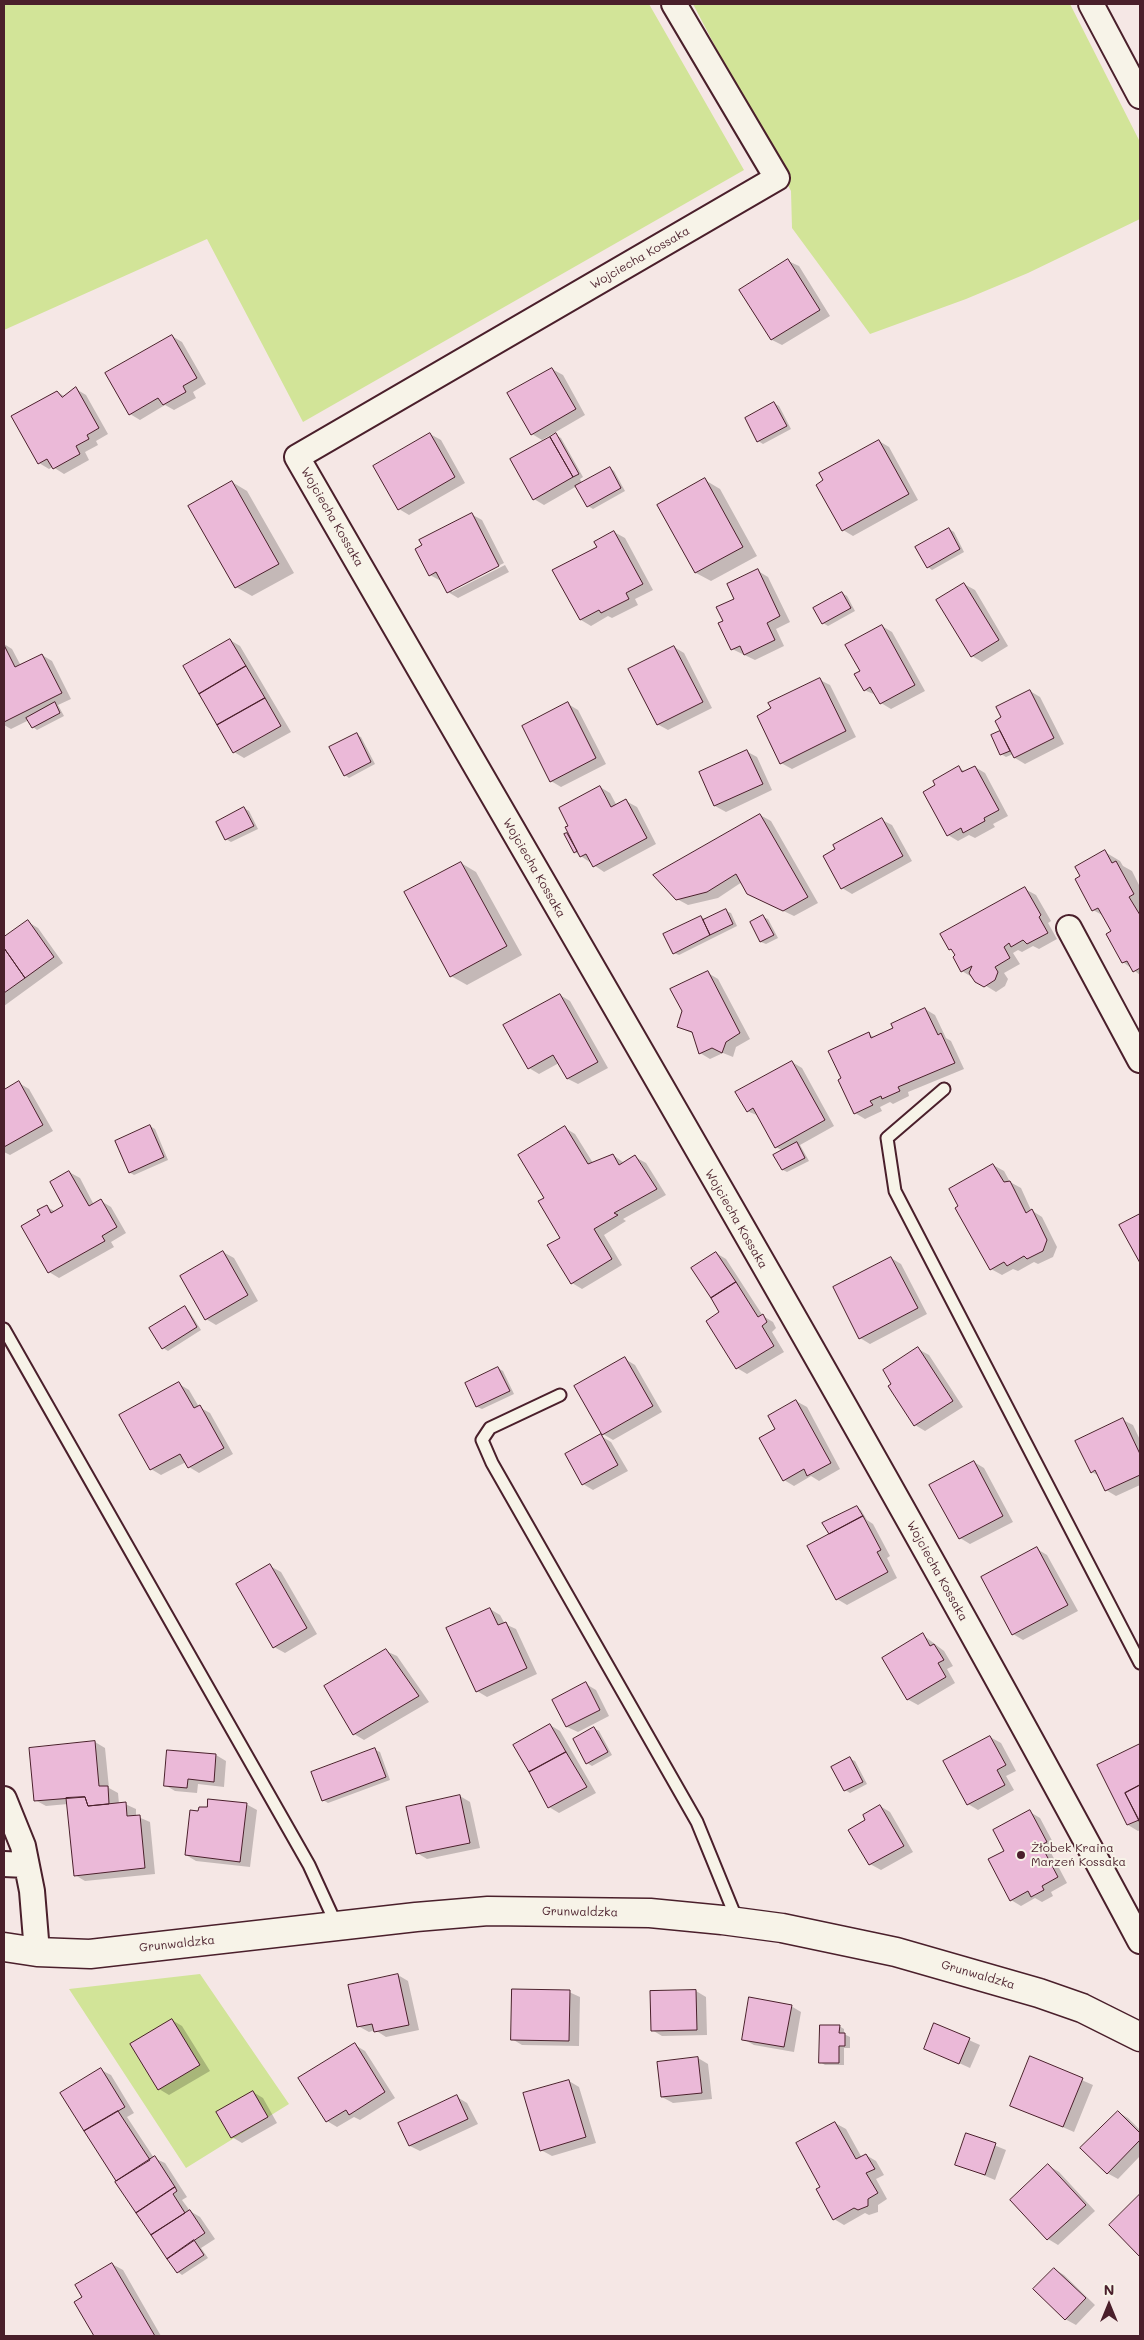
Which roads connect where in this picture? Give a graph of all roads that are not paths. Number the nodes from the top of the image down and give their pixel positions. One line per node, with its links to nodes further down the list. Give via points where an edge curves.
1 (674, 4): 14 (street, Wojciecha Kossaka, via 777,178 297,457 822,1368 1045,1763)
2 (1091, 4): 3 (street)
3 (1140, 96)
4 (1068, 928): 5 (street)
5 (1140, 1060)
6 (944, 1089): 9 (lane, via 887,1138 895,1191)
7 (4, 1329): 13 (lane, via 309,1865)
8 (560, 1395): 12 (lane, via 490,1428 482,1440 602,1659 697,1822)
9 (1140, 1663)
10 (4, 1799): 11 (street, via 23,1846)
11 (15, 1864): 16 (street, via 32,1891)
12 (737, 1922): 13 (street, Grunwaldzka, via 650,1913 488,1911); 17 (street, Grunwaldzka, via 831,1937 956,1968 1082,2008)
13 (338, 1926): 16 (street, Grunwaldzka, via 90,1954)
14 (1140, 1941)
15 (4, 1947): 16 (street, Grunwaldzka)
16 (37, 1952)
17 (1140, 2037)

